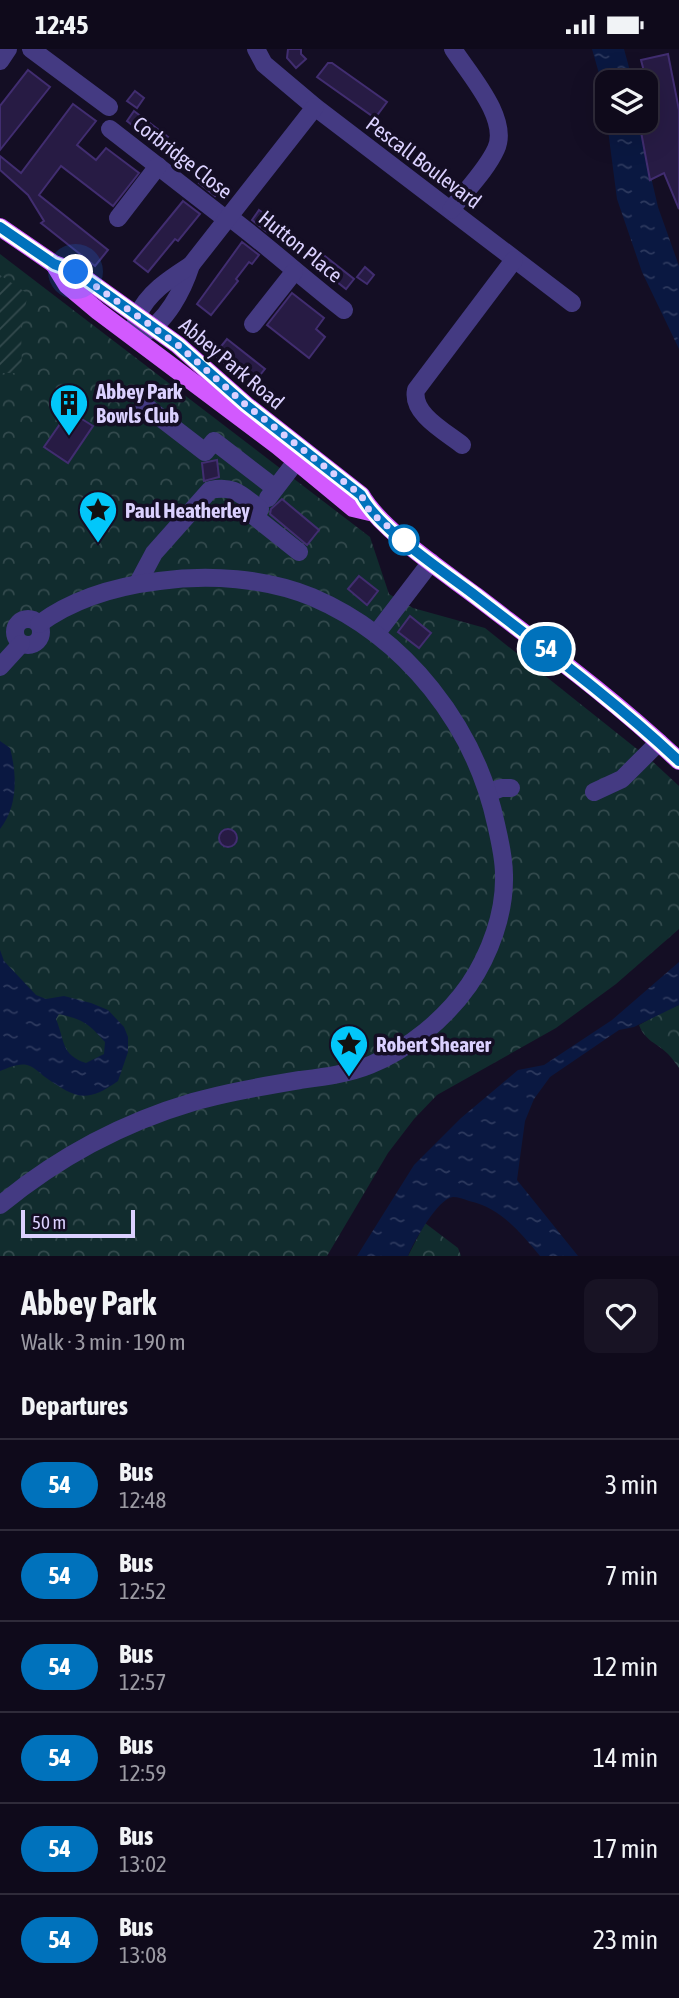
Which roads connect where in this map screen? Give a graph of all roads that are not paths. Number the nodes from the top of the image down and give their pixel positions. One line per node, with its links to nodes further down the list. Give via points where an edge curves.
1 (8, 49): 5 (street)
2 (31, 49): 6 (street)
3 (256, 49): 7 (street, Pescall Boulevard, via 264,64)
4 (453, 49): 10 (street, via 494,112 499,130 496,150)
5 (0, 61)
6 (109, 107)
7 (315, 107): 10 (street, Pescall Boulevard); 12 (street)
8 (110, 129): 9 (street, Corbridge Close)
9 (158, 166): 11 (street); 12 (street, Corbridge Close)
10 (451, 210): 14 (street, Pescall Boulevard)
11 (118, 218)
12 (228, 219): 16 (street); 17 (street, Hutton Place, via 285,260)
13 (0, 227): 15 (main road, Abbey Park Road)
14 (514, 260): 18 (street, Pescall Boulevard); 25 (street, via 416,390 420,410)
15 (54, 264): 20 (main road, Abbey Park Road, via 76,272); 23 (main road, Abbey Park Road, via 66,285)
16 (191, 265): 20 (street, via 163,282); 22 (street, via 184,285)
17 (294, 272): 19 (street, Hutton Place); 21 (street)
18 (572, 303)
19 (344, 310)
20 (137, 315): 22 (main road, Abbey Park Road); 23 (street)
21 (253, 324)
22 (155, 328): 23 (street); 26 (main road, Abbey Park Road)
23 (134, 337): 26 (main road, Abbey Park Road)
24 (144, 405): 27 (street, via 205,452 214,441)
25 (462, 445)
26 (300, 456): 27 (street); 30 (main road, Abbey Park Road, via 361,495 370,512)
27 (275, 488): 28 (street)
28 (260, 509): 29 (street, via 255,517); 31 (street, via 234,489 210,490 154,553)
29 (299, 552)
30 (431, 562): 32 (street); 34 (main road, Abbey Park Road)
31 (138, 583): 32 (street, via 178,578 248,581 312,597); 33 (street, via 51,614 38,624 27,619 17,625 21,644)
32 (376, 633): 38 (street, via 403,657 451,715)
33 (0, 667)
34 (659, 742): 35 (main road, Abbey Park Road); 37 (street, via 622,779)
35 (679, 761)
36 (510, 788): 38 (street)
37 (594, 792)
38 (488, 793): 39 (street, via 501,847 502,903 480,967 436,1023 368,1066 194,1102 146,1118 89,1143)
39 (0, 1205)

